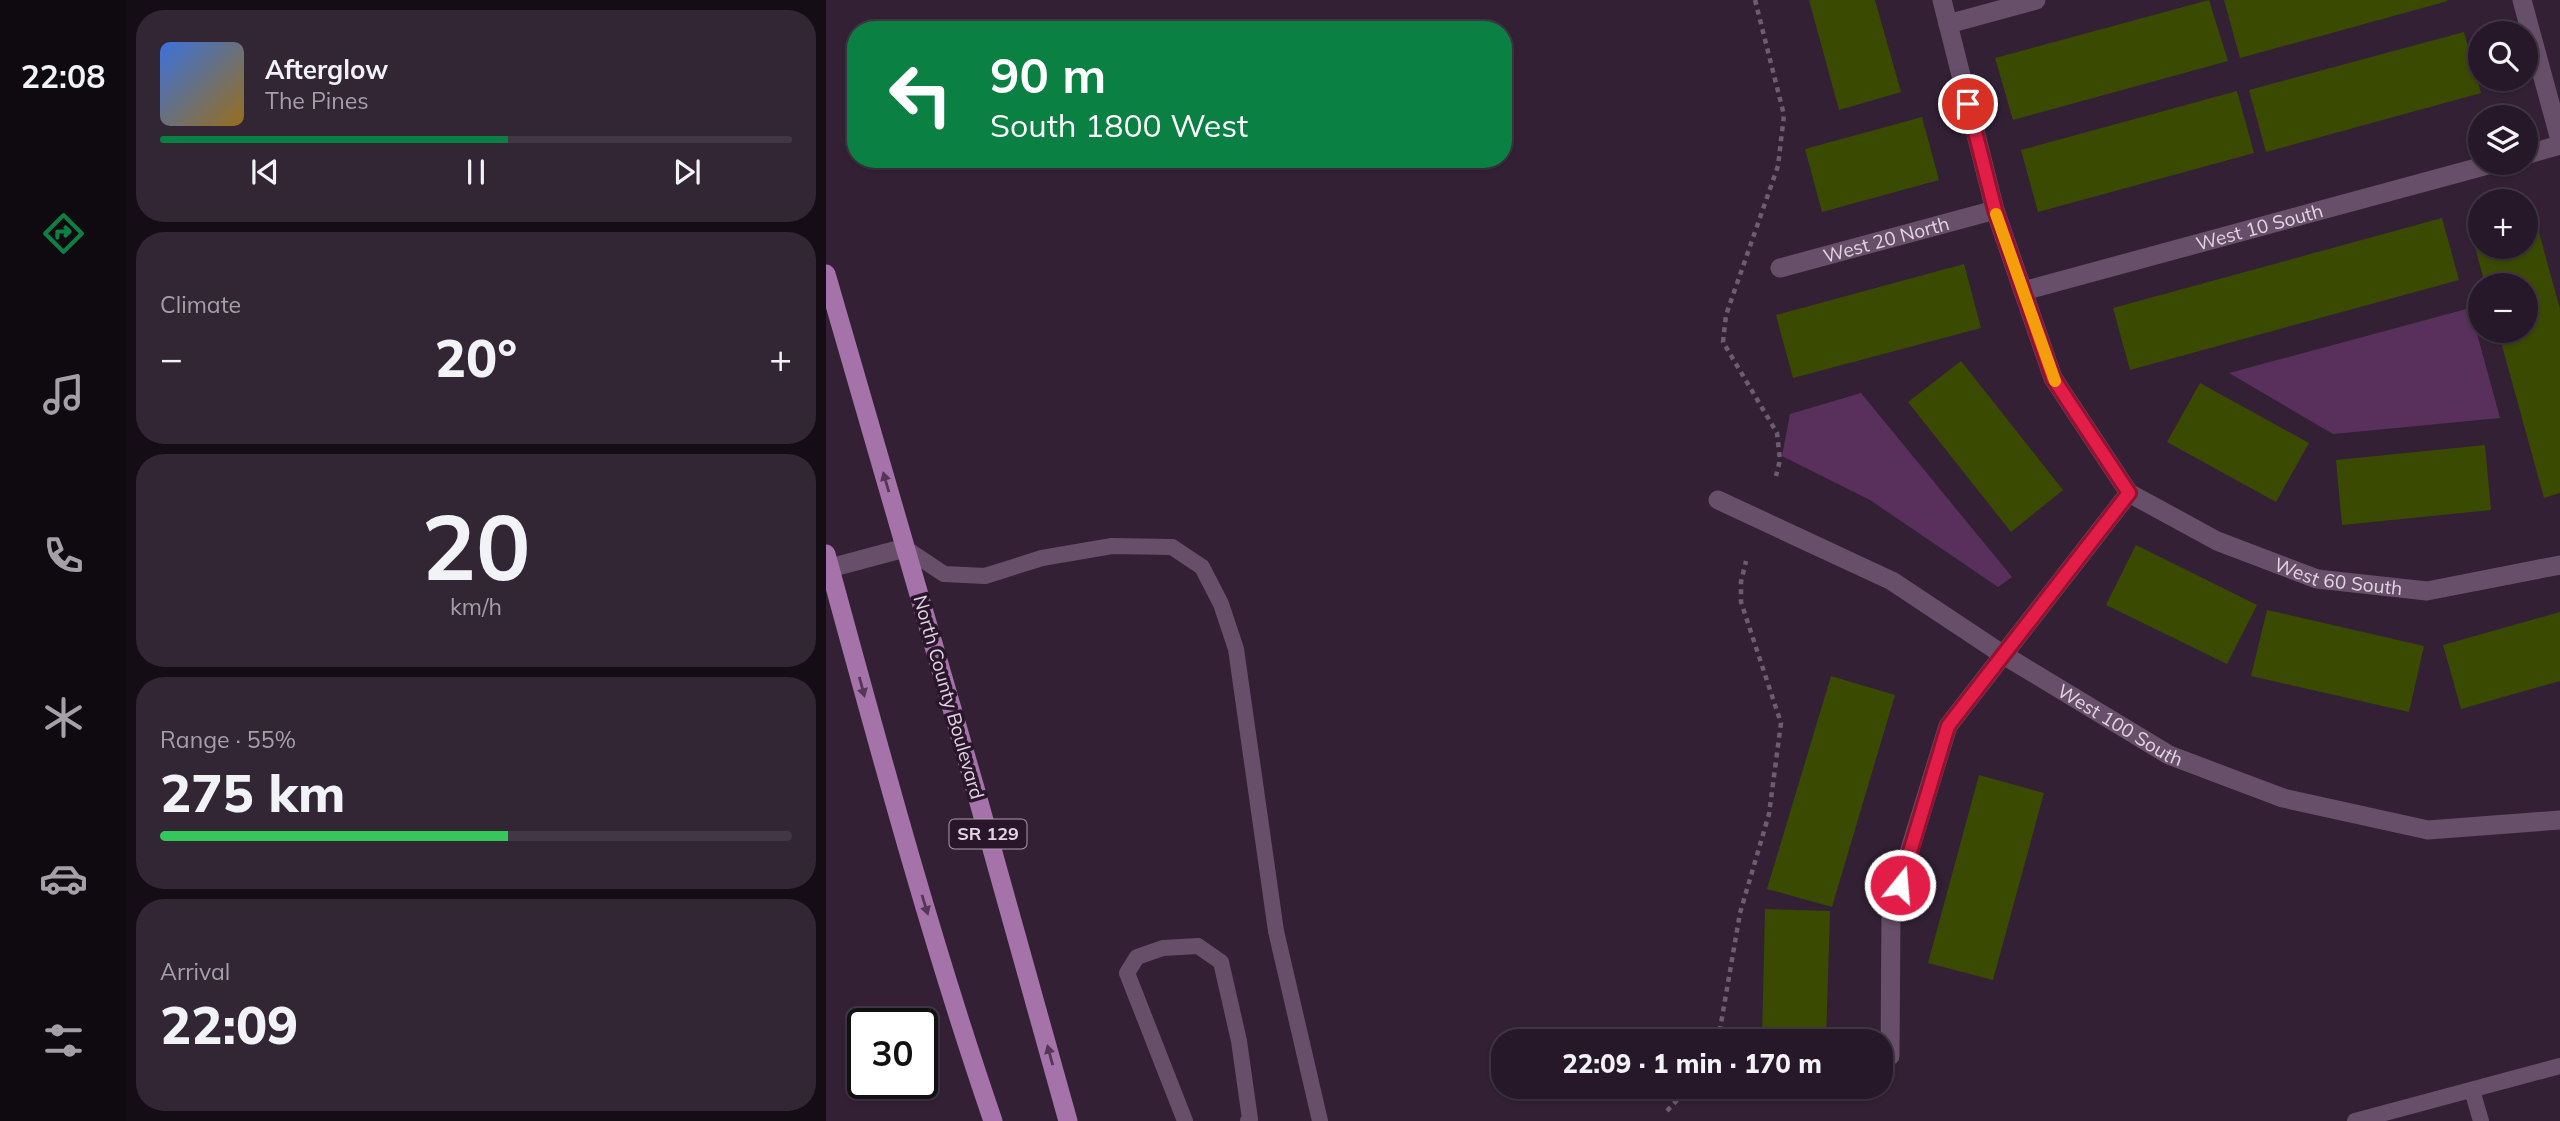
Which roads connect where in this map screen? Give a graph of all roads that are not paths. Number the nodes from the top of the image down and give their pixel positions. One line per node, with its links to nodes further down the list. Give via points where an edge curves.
1 (1942, 0): 4 (street)
2 (2036, 0): 4 (street)
3 (2522, 0): 5 (street)
4 (1948, 24): 9 (street)
5 (2560, 139)
6 (2560, 145): 7 (street)
7 (2538, 151)
8 (2468, 170): 12 (street, West 10 South)
9 (1995, 210): 10 (street, West 20 North); 12 (street)
10 (1780, 268)
11 (826, 274): 15 (main road, North County Boulevard / SR 129, one-way to 11)
12 (2023, 291): 13 (street, via 2053,378)
13 (2129, 493): 17 (street, West 60 South, via 2217,541 2317,579 2427,591); 18 (street)
14 (1718, 500): 18 (street, West 100 South, via 1892,581)
15 (905, 548): 16 (street); 24 (main road, North County Boulevard / SR 129, one-way to 15); 27 (lane, via 944,574 985,576 1042,558 1112,545 1172,548 1202,567 1236,649 1276,931)
16 (827, 564): 23 (main road, one-way to 23, via 894,805)
17 (2560, 565)
18 (2002, 654): 19 (street, West 100 South, via 2169,755 2283,799 2428,830); 20 (street, via 1948,726 1891,911)
19 (2560, 820)
20 (1890, 1029)
21 (2560, 1066): 22 (lane)
22 (2472, 1090): 28 (lane); 29 (lane)
23 (993, 1121)
24 (1068, 1121)
25 (1185, 1121): 26 (lane, via 1127,973 1137,957 1163,948 1198,946 1221,962 1238,1041)
26 (1248, 1121)
27 (1320, 1121)
28 (2355, 1121)
29 (2481, 1121)

